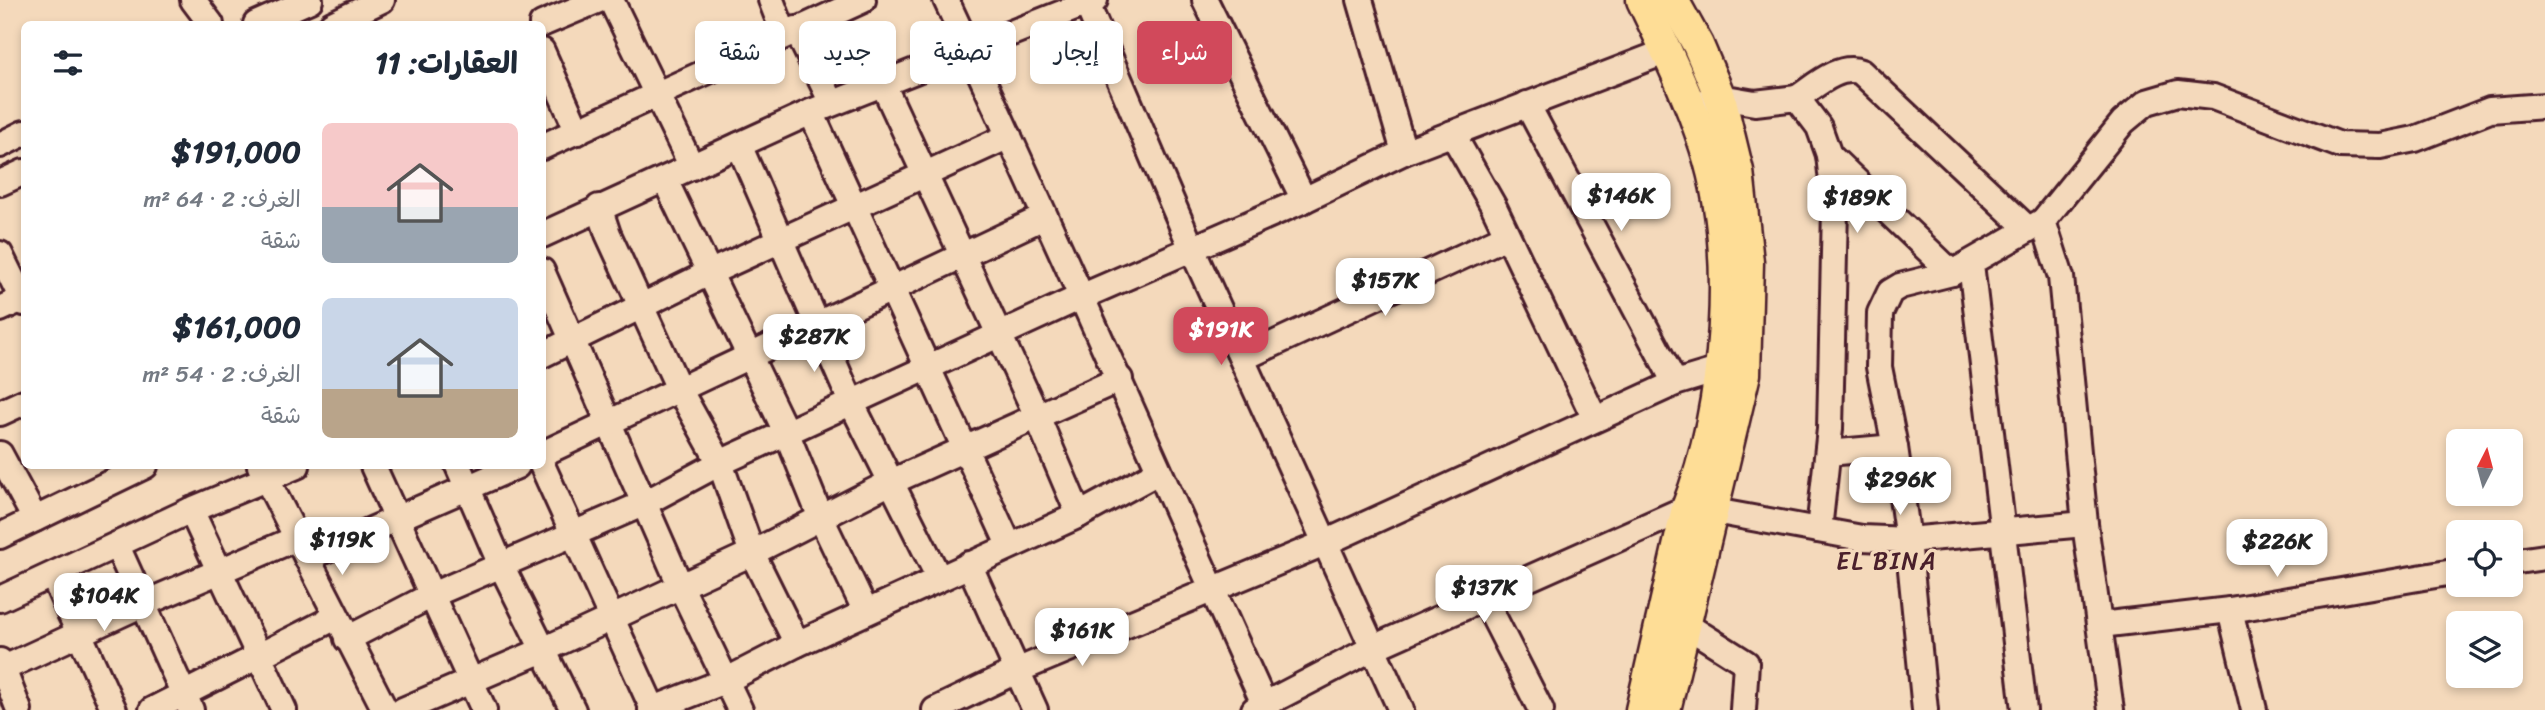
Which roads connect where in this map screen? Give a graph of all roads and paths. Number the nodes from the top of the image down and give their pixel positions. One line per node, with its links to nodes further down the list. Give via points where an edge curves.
1 (193, 0): 14 (street)
2 (310, 0): 15 (street)
3 (382, 0): 16 (street)
4 (598, 0): 18 (street)
5 (611, 0): 26 (street)
6 (771, 0): 20 (street)
7 (863, 0): 20 (street)
8 (946, 0): 17 (street)
9 (1205, 0): 47 (street)
10 (1360, 0): 40 (street)
11 (1642, 0): 21 (main road)
12 (1673, 0): 27 (main road, via 1699,45)
13 (1091, 2): 19 (street); 55 (street)
14 (209, 21)
15 (263, 21)
16 (341, 21)
17 (956, 21)
18 (546, 22)
19 (1016, 29)
20 (790, 32): 26 (street); 32 (street)
21 (1667, 51): 29 (street); 30 (main road)
22 (546, 60): 33 (street)
23 (877, 84): 32 (street)
24 (883, 84): 44 (street)
25 (985, 84): 36 (street)
26 (657, 97): 33 (street); 42 (street)
27 (1720, 97): 28 (street, via 1765,103); 30 (street); 99 (main road, via 1738,170 1748,262 1745,374)
28 (1797, 98): 41 (street, via 1819,127); 51 (street, via 1839,72 1861,72)
29 (1527, 104): 34 (street); 74 (street)
30 (1689, 106): 72 (main road, via 1706,149 1725,268)
31 (2545, 106): 51 (street, via 2490,110 2415,139 2380,146 2340,145 2213,97 2178,93 2147,102 2123,122)
32 (822, 107): 39 (street); 49 (street)
33 (578, 132): 38 (street)
34 (1452, 133): 40 (street); 53 (street)
35 (21, 134): 37 (street)
36 (1009, 135): 44 (street); 50 (street)
37 (0, 145)
38 (546, 145)
39 (739, 145): 42 (street); 54 (street)
40 (1404, 152): 47 (street)
41 (1829, 155): 58 (street); 86 (street, via 1835,209)
42 (692, 167): 45 (street)
43 (21, 173): 46 (street)
44 (923, 174): 49 (street); 57 (street)
45 (665, 180): 48 (street); 59 (street)
46 (0, 183)
47 (1304, 200): 55 (street)
48 (599, 207): 52 (street); 64 (street)
49 (853, 207): 54 (street); 61 (street)
50 (1044, 217): 57 (street); 62 (street)
51 (2035, 224): 58 (street); 105 (street, via 2061,277)
52 (546, 232)
53 (1507, 236): 70 (street); 80 (street)
54 (780, 242): 59 (street); 65 (street)
55 (1192, 249): 62 (street); 70 (street)
56 (0, 254): 63 (street)
57 (963, 257): 61 (street); 66 (street)
58 (1962, 268): 83 (street, via 1900,286 1890,292 1880,313 1879,367); 107 (street)
59 (710, 272): 64 (street); 69 (street)
60 (546, 280): 67 (street)
61 (890, 291): 65 (street); 71 (street)
62 (1081, 297): 66 (street); 73 (street)
63 (18, 302)
64 (640, 306): 67 (street); 75 (street)
65 (816, 323): 69 (street); 77 (street)
66 (998, 337): 71 (street); 79 (street)
67 (574, 340): 68 (street); 81 (street)
68 (546, 353)
69 (750, 355): 75 (street); 82 (street)
70 (1243, 359): 111 (street)
71 (928, 368): 77 (street); 84 (street)
72 (1718, 370): 74 (street); 99 (main road, via 1712,425 1698,480)
73 (1121, 379): 79 (street); 94 (street)
74 (1675, 383): 80 (street)
75 (680, 391): 81 (street); 88 (street)
76 (21, 403): 78 (street)
77 (852, 404): 82 (street); 97 (street)
78 (0, 413)
79 (1037, 416): 84 (street); 101 (street)
80 (1595, 419): 111 (street)
81 (611, 424): 85 (street); 98 (street)
82 (787, 434): 88 (street); 103 (street)
83 (1895, 447): 86 (street); 110 (street)
84 (965, 449): 97 (street); 112 (street)
85 (546, 452)
86 (1828, 453): 106 (street)
87 (0, 454): 104 (street)
88 (720, 463): 98 (street); 115 (street)
89 (131, 469): 95 (street)
90 (374, 469): 102 (street)
91 (502, 469): 96 (street)
92 (544, 469): 108 (street)
93 (263, 472): 100 (street); 114 (street)
94 (1158, 472): 101 (street); 125 (street)
95 (107, 474): 104 (street)
96 (463, 477): 102 (street); 119 (street)
97 (889, 483): 103 (street); 123 (street)
98 (645, 503): 108 (street); 124 (street)
99 (1700, 509): 106 (street); 128 (street); 134 (main road); 161 (main road)
100 (191, 510): 113 (street); 120 (street)
101 (1079, 515): 112 (street)
102 (396, 518): 114 (street); 126 (street)
103 (821, 518): 115 (street); 131 (street)
104 (35, 519): 109 (street)
105 (2085, 524): 107 (street); 135 (street)
106 (1819, 530): 110 (street)
107 (2001, 531): 110 (street); 165 (street)
108 (574, 534): 119 (street); 133 (street)
109 (0, 536)
110 (1908, 540): 164 (street)
111 (1327, 542): 125 (street); 139 (street)
112 (1009, 545): 118 (street)
113 (117, 546): 122 (street); 129 (street)
114 (302, 548): 120 (street); 132 (street)
115 (751, 553): 124 (street); 138 (street)
116 (2545, 556): 117 (street)
117 (2523, 560)
118 (969, 564): 123 (street); 143 (street)
119 (501, 565): 126 (street); 140 (street)
120 (219, 571): 129 (street); 141 (street)
121 (2446, 573): 130 (street)
122 (53, 576): 127 (street); 136 (street)
123 (939, 578): 131 (street)
124 (680, 585): 133 (street); 144 (street)
125 (1211, 589): 143 (street); 147 (street)
126 (432, 594): 137 (street); 145 (street)
127 (0, 599)
128 (1485, 600): 139 (street); 160 (street)
129 (143, 604): 136 (street); 146 (street)
130 (2230, 611): 135 (street); 167 (street)
131 (866, 612): 138 (street)
132 (336, 617): 137 (street); 141 (street)
133 (612, 617): 140 (street); 149 (street)
134 (1686, 625): 162 (main road); 163 (street, via 1746,663)
135 (2100, 625): 166 (street)
136 (79, 633): 142 (street); 151 (street)
137 (347, 639): 148 (street)
138 (797, 643): 144 (street)
139 (1375, 647): 147 (street); 159 (street)
140 (542, 650): 145 (street); 155 (street)
141 (257, 656): 146 (street); 153 (street)
142 (1, 666): 150 (street)
143 (1016, 671): 157 (street); 158 (street)
144 (725, 681): 149 (street); 156 (street)
145 (471, 682): 148 (street); 154 (street)
146 (187, 702): 152 (street)
147 (1261, 708)
148 (385, 709)
149 (652, 709)
150 (19, 710)
151 (114, 710)
152 (152, 710)
153 (284, 710)
154 (484, 710)
155 (573, 710)
156 (740, 710)
157 (935, 710)
158 (1035, 710)
159 (1401, 710)
160 (1541, 710)
161 (1641, 710)
162 (1665, 710)
163 (1743, 710)
164 (1925, 710)
165 (2024, 710)
166 (2111, 710)
167 (2254, 710)

